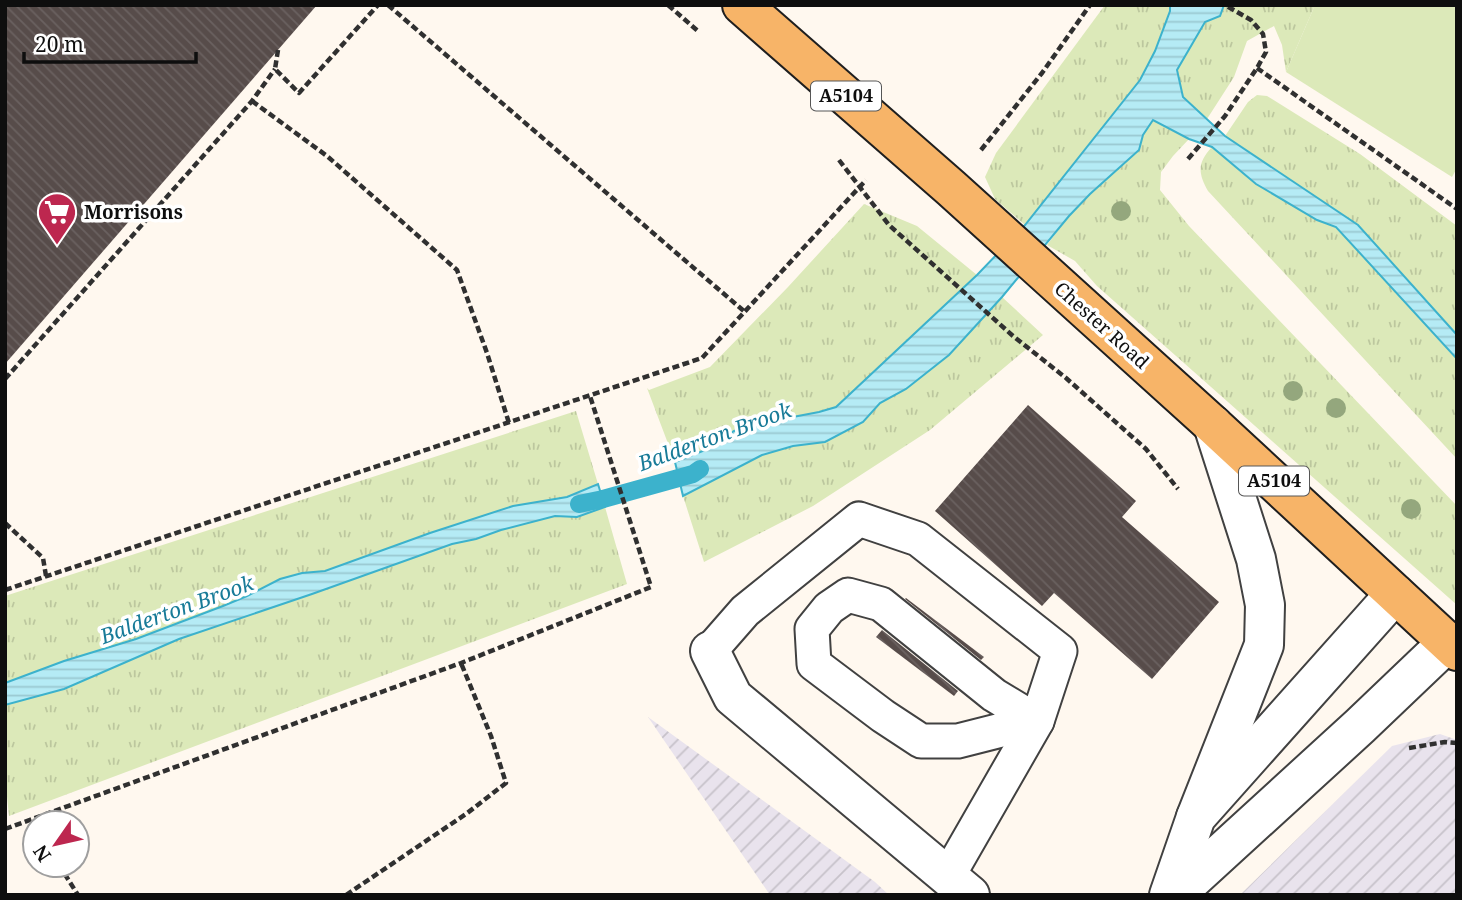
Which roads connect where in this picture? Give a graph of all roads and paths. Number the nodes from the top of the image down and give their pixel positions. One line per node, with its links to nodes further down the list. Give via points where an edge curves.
1 (378, 5): 8 (path, via 299,93)
2 (388, 5): 15 (path)
3 (742, 5): 10 (main road, Chester Road / A5104)
4 (1090, 5): 12 (path)
5 (1225, 5): 7 (path, via 1251,20 1263,34 1266,52)
6 (278, 50): 8 (path)
7 (1257, 68): 11 (path); 13 (path)
8 (275, 69): 9 (path)
9 (252, 101): 16 (path); 18 (path, via 327,156 457,270)
10 (900, 144): 12 (main road, Chester Road / A5104); 15 (path)
11 (1188, 159)
12 (951, 188): 19 (main road, Chester Road / A5104)
13 (1457, 209)
14 (889, 225): 20 (path, via 1146,449)
15 (745, 312): 17 (path, via 702,358)
16 (5, 379)
17 (590, 396): 18 (path); 27 (path, via 651,587)
18 (509, 423): 22 (path)
19 (1213, 425): 24 (main road, Chester Road / A5104); 32 (street, via 1256,559 1265,606 1264,645)
20 (1184, 496)
21 (5, 523): 22 (path, via 43,558)
22 (46, 576): 23 (path)
23 (5, 590)
24 (1395, 594): 25 (main road, Chester Road / A5104); 32 (street)
25 (1452, 647): 38 (street)
26 (710, 651): 28 (lane, via 745,611 859,520 918,538 1060,651); 34 (street, via 733,697)
27 (461, 663): 31 (path); 36 (path, via 506,783)
28 (1037, 721): 28 (lane, via 958,741 921,740 814,664 812,629 829,608 848,595 881,604 994,695); 34 (lane)
29 (1457, 743): 30 (path)
30 (1401, 750)
31 (59, 809)
32 (1196, 817): 37 (street)
33 (68, 879): 35 (path)
34 (959, 885)
35 (78, 895)
36 (346, 895)
37 (1169, 895)
38 (1175, 895)

